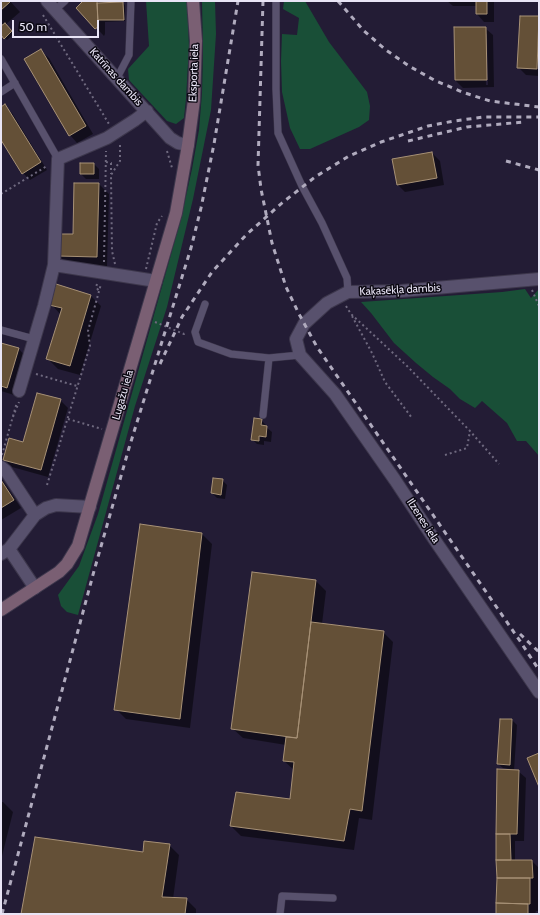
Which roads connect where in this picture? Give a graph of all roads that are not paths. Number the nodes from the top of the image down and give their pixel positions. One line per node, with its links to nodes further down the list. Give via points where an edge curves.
1 (65, 1): 5 (lane)
2 (131, 1): 7 (lane, via 129,55)
3 (193, 1): 11 (street, Eksporta iela, via 195,78)
4 (276, 1): 16 (lane, via 278,133 347,278)
5 (47, 7): 7 (street, Katrīnas dambis)
6 (1, 59): 8 (lane)
7 (117, 78): 10 (street, Katrīnas dambis)
8 (15, 84): 9 (lane); 12 (lane)
9 (1, 92)
10 (147, 111): 11 (street, Katrīnas dambis, via 170,138); 12 (street, via 107,138)
11 (188, 145): 15 (street, Lugažu iela, via 176,213)
12 (58, 158): 13 (street)
13 (54, 265): 15 (street); 19 (street)
14 (534, 279): 16 (street, Kaķasēkļa dambis, via 401,292)
15 (156, 281): 25 (street, Lugažu iela)
16 (344, 294): 20 (street, Kaķasēkļa dambis, via 327,303 304,324 296,339)
17 (205, 304): 21 (lane, via 196,332 198,342 231,354)
18 (1, 330): 19 (lane)
19 (34, 339): 22 (street)
20 (300, 355): 21 (lane); 30 (street, Ilzenes iela, via 335,394)
21 (269, 358): 23 (lane)
22 (19, 394)
23 (263, 414)
24 (1, 467): 26 (street)
25 (90, 507): 26 (street, via 56,505); 28 (street, Lugažu iela, via 78,546 67,564)
26 (35, 515): 27 (street)
27 (5, 551): 28 (street)
28 (35, 588): 29 (street, Lugažu iela)
29 (1, 610)
30 (539, 692)
31 (333, 898): 32 (lane, via 282,896)
32 (280, 914)

